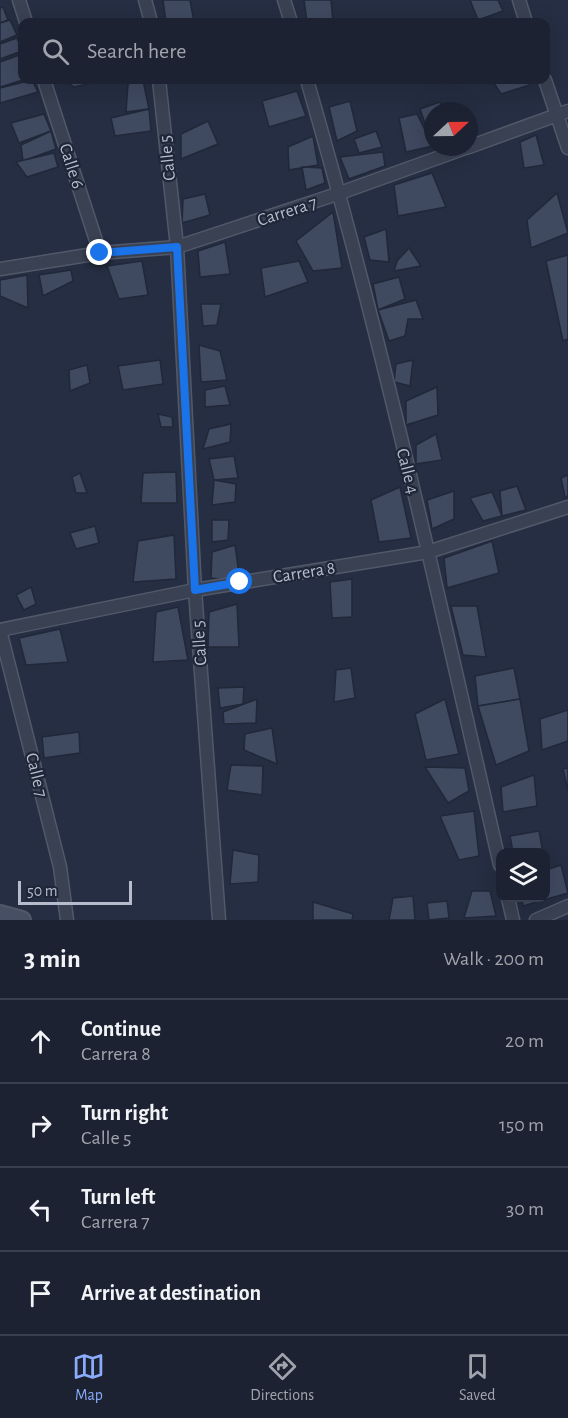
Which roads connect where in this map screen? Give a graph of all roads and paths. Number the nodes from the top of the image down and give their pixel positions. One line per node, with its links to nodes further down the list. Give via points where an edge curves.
1 (18, 0): 5 (street)
2 (146, 0): 6 (street)
3 (284, 0): 7 (street)
4 (519, 0): 8 (street)
5 (25, 18)
6 (150, 18)
7 (290, 18)
8 (525, 18)
9 (45, 84): 19 (street, Calle 6)
10 (159, 84): 18 (street, Calle 5)
11 (308, 84): 17 (street, Calle 4)
12 (547, 84): 13 (street)
13 (563, 113): 14 (street, Carrera 7); 15 (street)
14 (478, 144)
15 (568, 148)
16 (444, 156): 17 (street, Carrera 7)
17 (340, 193): 18 (street, Carrera 7); 22 (street, Calle 4)
18 (177, 247): 19 (street, Carrera 7); 23 (street, Calle 5)
19 (100, 253): 20 (street, Carrera 7)
20 (0, 269)
21 (568, 507): 22 (street, Carrera 8)
22 (428, 552): 23 (street, Carrera 8); 25 (street, Calle 4)
23 (195, 590): 24 (street, Carrera 8); 31 (street, Calle 5)
24 (0, 630): 30 (street, Calle 7, via 60,867)
25 (497, 848)
26 (509, 902): 32 (street)
27 (568, 906): 33 (street)
28 (0, 914): 29 (street)
29 (22, 920)
30 (67, 920)
31 (219, 920)
32 (513, 920)
33 (536, 920)

